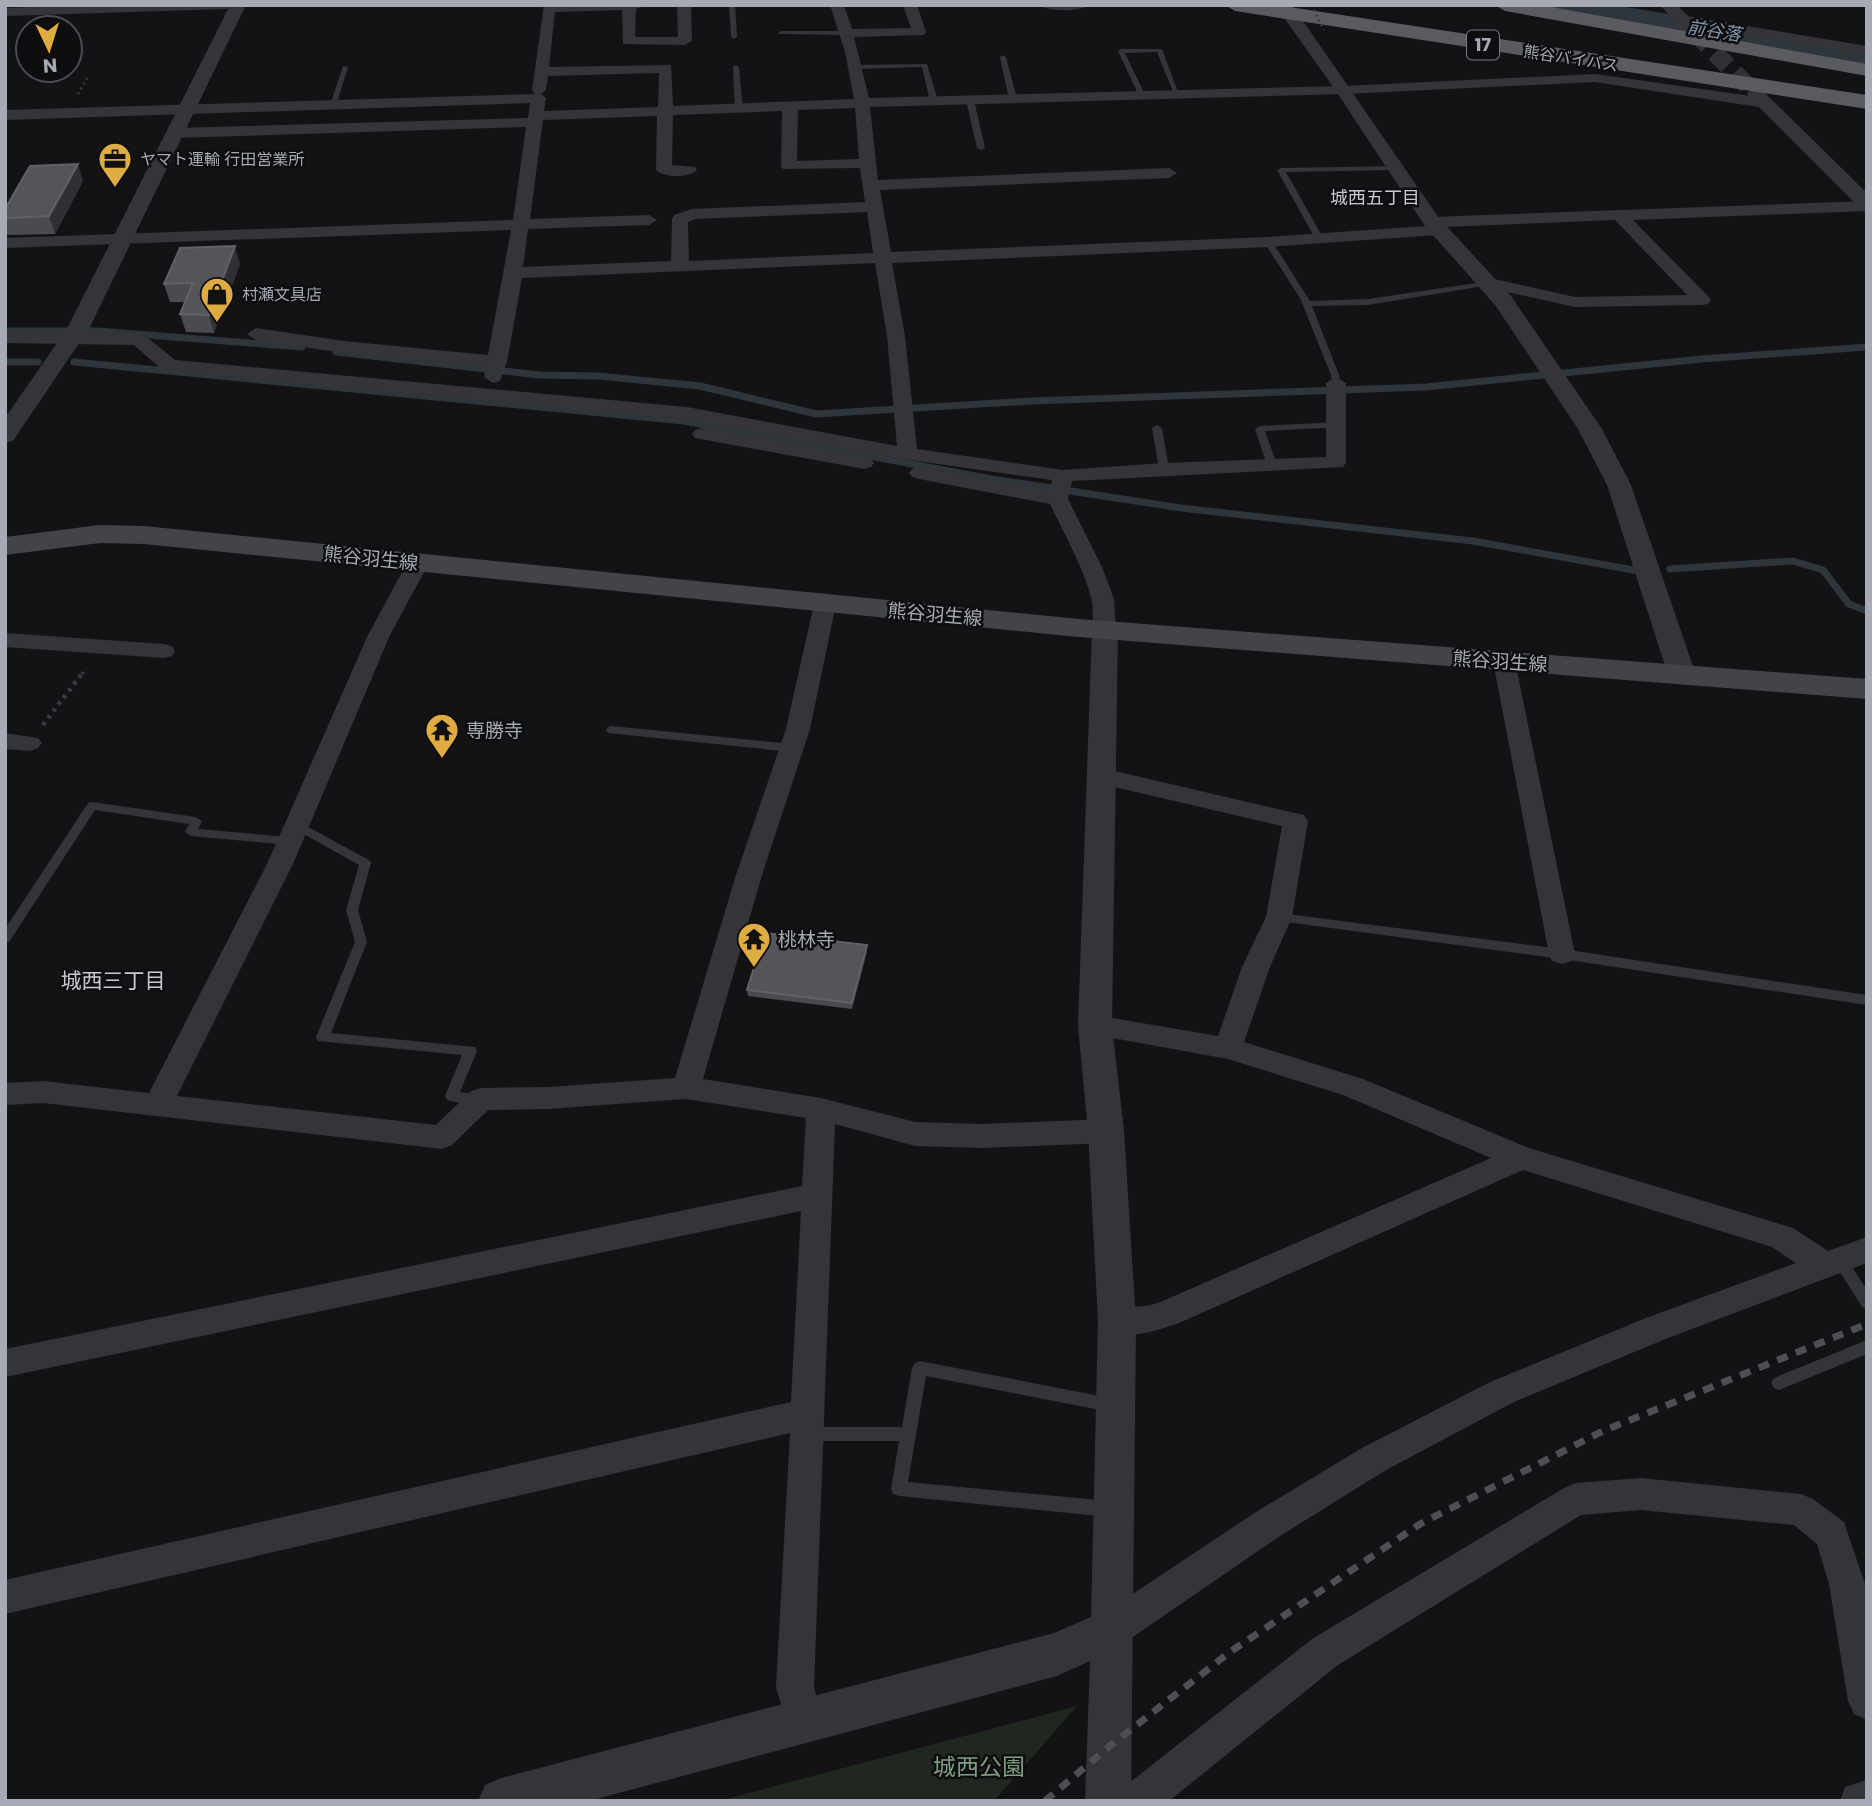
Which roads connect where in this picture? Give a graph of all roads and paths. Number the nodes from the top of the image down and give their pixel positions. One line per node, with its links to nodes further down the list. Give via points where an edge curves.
1 (226, 5): 18 (street)
2 (238, 5): 45 (street)
3 (641, 5): 15 (street)
4 (684, 5): 15 (street, via 685,41 628,41)
5 (732, 5): 24 (lane)
6 (837, 5): 22 (street)
7 (910, 5): 22 (street, via 919,32)
8 (1047, 5): 9 (street)
9 (1082, 5)
10 (1235, 5): 17 (highway, 熊谷バイパス / 17)
11 (1311, 5): 20 (path, bridge)
12 (1368, 5): 25 (highway, 17, via 1408,28)
13 (1505, 5): 31 (highway, 17)
14 (1668, 5): 19 (street)
15 (629, 6): 16 (street)
16 (550, 7): 32 (street)
17 (1287, 10): 25 (highway, 熊谷バイパス / 17); 33 (street)
18 (5, 12)
19 (1681, 20): 23 (street); 26 (street)
20 (1324, 30)
21 (780, 33): 22 (lane)
22 (846, 33): 30 (street)
23 (1695, 33)
24 (734, 37)
25 (1452, 41): 41 (highway, 熊谷バイパス / 17)
26 (1867, 50)
27 (1003, 57): 37 (lane)
28 (345, 67): 43 (lane)
29 (736, 67): 46 (lane)
30 (855, 67): 40 (lane, via 925,65); 42 (street)
31 (1867, 70)
32 (541, 72): 36 (street); 47 (street, via 666,68)
33 (1345, 90): 34 (street); 38 (street, via 1595,78); 53 (street)
34 (1177, 94): 35 (street); 35 (lane, via 1160,50 1121,51)
35 (1141, 95): 37 (street)
36 (538, 98): 43 (street); 49 (street)
37 (1013, 99): 39 (street)
38 (1760, 99): 57 (street)
39 (970, 100): 40 (street); 51 (lane)
40 (934, 101): 42 (street)
41 (1867, 102)
42 (862, 103): 44 (street); 52 (street)
43 (332, 106): 45 (street)
44 (790, 108): 46 (street); 52 (street, via 789,166)
45 (186, 109): 48 (street); 50 (street)
46 (738, 110): 47 (street)
47 (666, 112): 49 (street); 54 (street, via 664,170)
48 (5, 115)
49 (534, 119): 50 (street); 61 (street)
50 (174, 133): 64 (street)
51 (981, 148)
52 (867, 163): 56 (street)
53 (1396, 168): 62 (street); 63 (lane, via 1281,170)
54 (689, 170)
55 (1169, 173): 56 (street)
56 (871, 185): 58 (street)
57 (1867, 205): 59 (street)
58 (875, 207): 67 (street); 68 (street, via 692,214 680,219)
59 (1620, 216): 62 (street); 70 (street, via 1702,300 1575,302)
60 (649, 220): 61 (street)
61 (520, 225): 64 (street); 69 (street)
62 (1435, 226): 63 (street); 70 (street)
63 (1318, 238): 65 (street)
64 (123, 239): 66 (street); 72 (street)
65 (1268, 242): 67 (street); 71 (lane)
66 (5, 243)
67 (884, 259): 68 (street); 82 (street, via 896,337)
68 (680, 267): 69 (street)
69 (514, 273): 75 (street)
70 (1490, 284): 71 (lane, via 1368,302); 94 (street, via 1590,429 1619,485)
71 (1307, 304): 77 (lane, via 1335,375)
72 (75, 333): 74 (street); 78 (street, via 137,340 158,360 171,365); 81 (street)
73 (256, 334): 75 (street)
74 (5, 337)
75 (497, 367): 78 (street)
76 (261, 389): 78 (street)
77 (1336, 391): 79 (street)
78 (480, 401): 82 (street, via 687,413); 85 (street)
79 (1338, 425): 83 (street, via 1336,463); 83 (lane, via 1261,429)
80 (1157, 428): 84 (lane)
81 (5, 436)
82 (904, 453): 85 (street)
83 (1272, 465): 84 (street)
84 (1164, 469): 85 (street)
85 (1060, 488): 89 (street, via 1103,599)
86 (5, 546): 87 (main road, 熊谷羽生線, via 53,538 144,535)
87 (418, 563): 88 (main road, 熊谷羽生線); 101 (street, via 379,635)
88 (825, 604): 89 (main road, 熊谷羽生線); 99 (street)
89 (1105, 630): 93 (main road, 熊谷羽生線); 100 (street)
90 (5, 640): 91 (street)
91 (102, 647): 92 (street); 98 (path)
92 (164, 651)
93 (1504, 662): 94 (main road, 熊谷羽生線); 104 (street)
94 (1682, 675): 95 (main road, 熊谷羽生線)
95 (1867, 690)
96 (611, 730): 99 (lane)
97 (5, 741): 98 (street)
98 (30, 743)
99 (792, 748): 108 (street)
100 (1102, 776): 102 (street, via 1296,821); 106 (street)
101 (293, 833): 103 (lane, via 191,832 196,821 92,806); 110 (street); 111 (lane, via 365,863 352,911 361,942 323,1037 470,1051 452,1096)
102 (1279, 916): 104 (lane); 107 (street)
103 (5, 939)
104 (1562, 954): 105 (lane)
105 (1867, 1000)
106 (1095, 1026): 107 (street); 113 (street)
107 (1228, 1048): 114 (street, via 1353,1087)
108 (686, 1087): 111 (street); 112 (street)
109 (5, 1094): 110 (street)
110 (163, 1094): 111 (street, via 442,1137)
111 (481, 1099)
112 (821, 1109): 113 (street, via 915,1134); 115 (street)
113 (1106, 1131): 118 (street)
114 (1521, 1158): 116 (street); 118 (street, via 1168,1313 1148,1320)
115 (815, 1196): 120 (street); 123 (street)
116 (1844, 1259): 117 (lane); 127 (street, via 1502,1392 1374,1458)
117 (1867, 1303)
118 (1117, 1321): 122 (street)
119 (1867, 1347): 121 (lane)
120 (5, 1363)
121 (1779, 1383)
122 (1116, 1406): 124 (lane, via 920,1368); 125 (street)
123 (805, 1424): 124 (lane); 126 (street); 129 (street, via 795,1687)
124 (909, 1434): 125 (lane, via 899,1489)
125 (1113, 1510): 127 (street)
126 (5, 1597)
127 (1111, 1630): 129 (street, via 1057,1654); 132 (street)
128 (1865, 1683): 133 (street, via 1847,1584 1832,1534 1801,1510 1641,1494 1576,1499 1325,1652)
129 (803, 1722): 131 (street)
130 (1867, 1799): 134 (street)
131 (501, 1801)
132 (1108, 1801)
133 (1138, 1801)
134 (1859, 1801)

